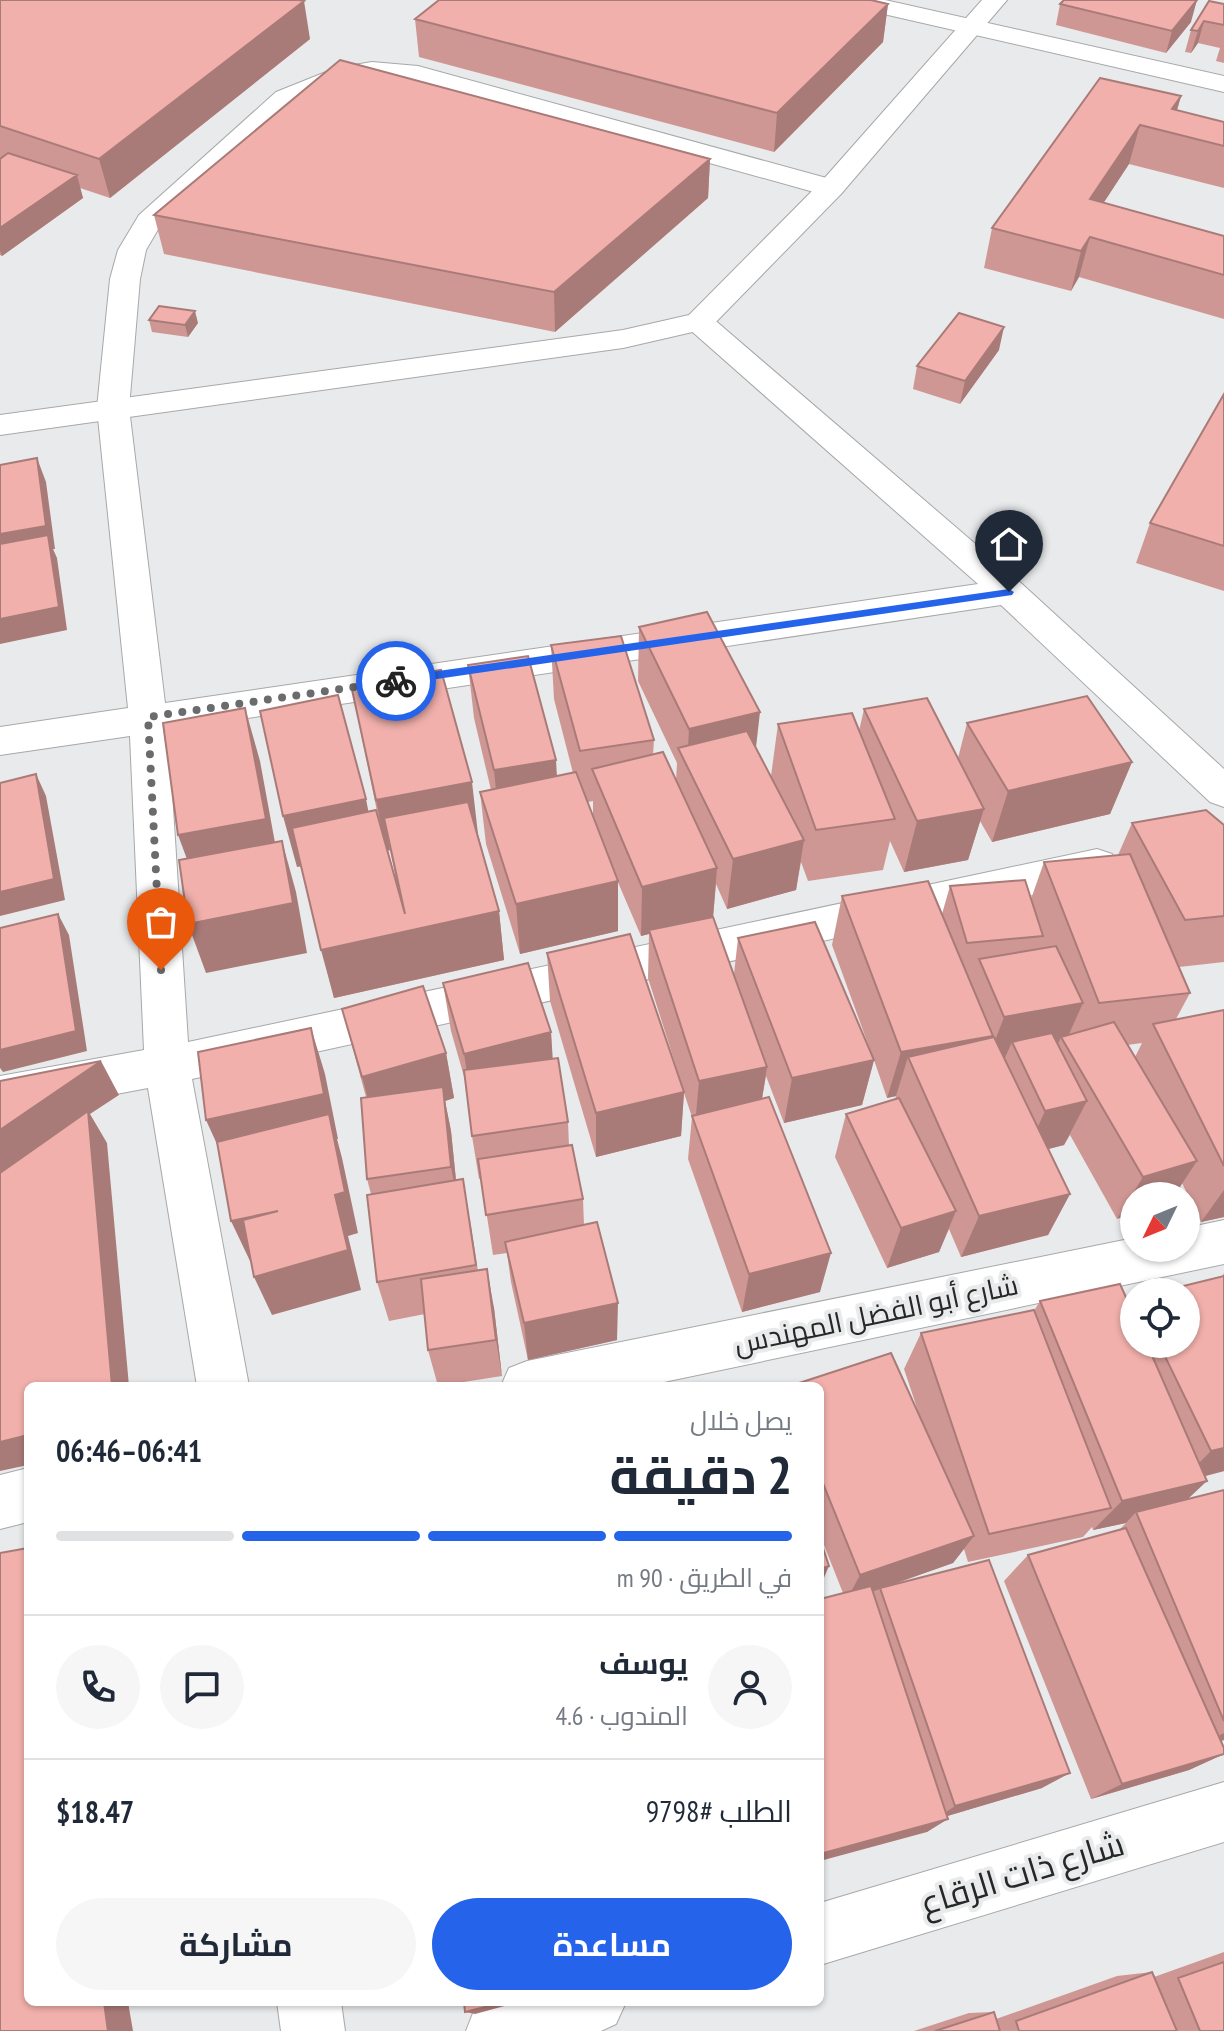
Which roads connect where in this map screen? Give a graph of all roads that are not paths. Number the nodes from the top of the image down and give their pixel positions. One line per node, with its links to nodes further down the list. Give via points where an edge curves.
1 (853, 0): 3 (street)
2 (995, 0): 3 (street)
3 (973, 27): 4 (street); 5 (street)
4 (1224, 84)
5 (831, 188): 6 (street); 7 (street, via 409,71 345,73 285,97 149,221 132,250 125,279)
6 (699, 322): 7 (street, via 623,339); 9 (street)
7 (113, 408): 8 (street); 10 (street)
8 (0, 425)
9 (1009, 592): 10 (street); 12 (street)
10 (148, 717): 11 (street); 14 (street)
11 (0, 741)
12 (1224, 792)
13 (1131, 857): 14 (street)
14 (167, 1065): 15 (street); 17 (street)
15 (0, 1096)
16 (1224, 1242): 18 (street, شارع أبو الفضل المهندس)
17 (222, 1382)
18 (546, 1382)
19 (24, 1496): 20 (street)
20 (0, 1502)
21 (1224, 1812): 22 (street, شارع ذات الرقاع)
22 (824, 1933)
23 (310, 2006): 25 (street)
24 (581, 2006): 26 (street)
25 (313, 2031)
26 (498, 2031)

